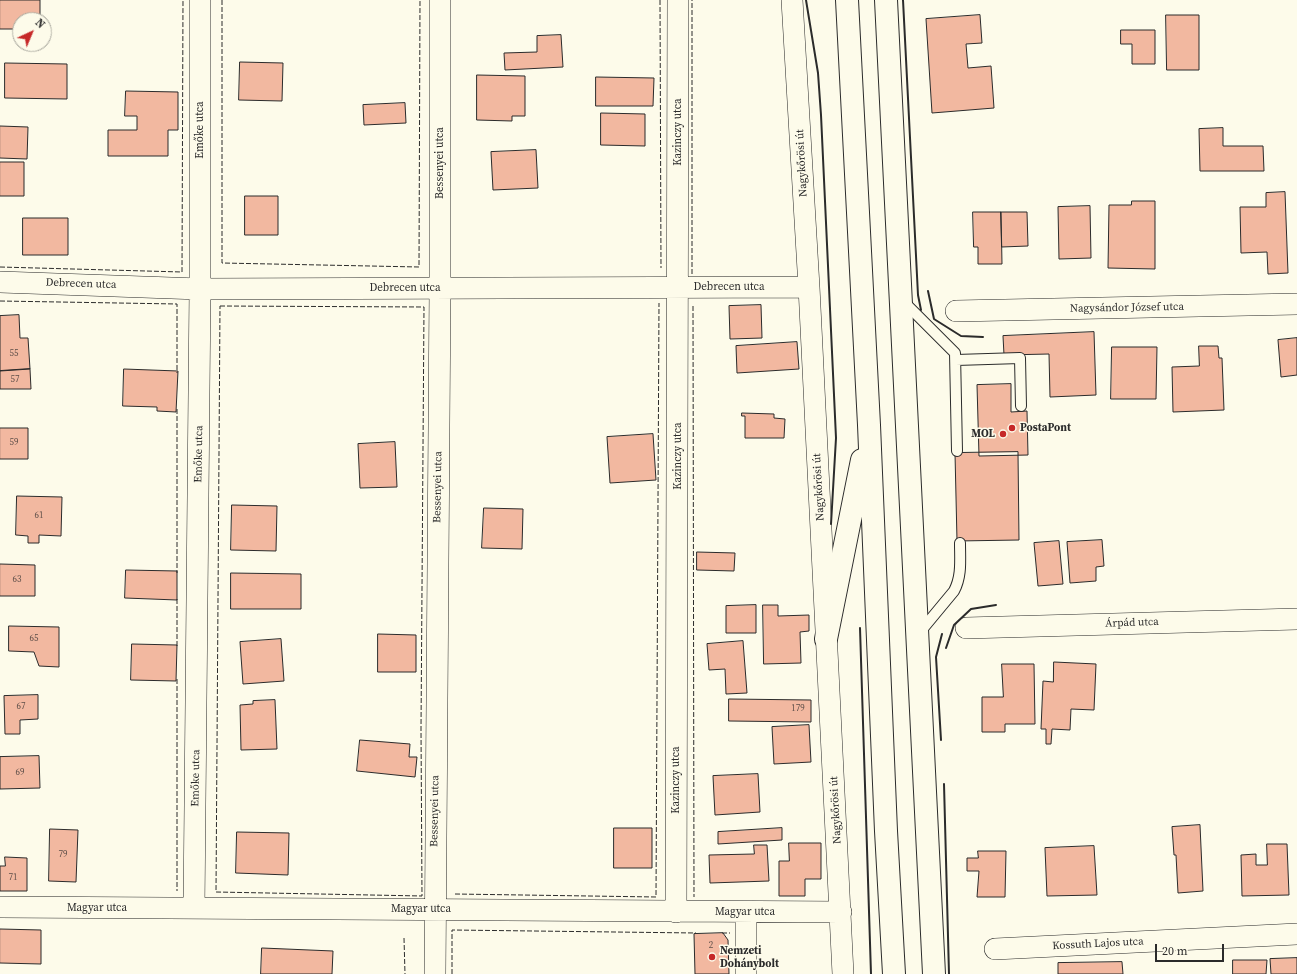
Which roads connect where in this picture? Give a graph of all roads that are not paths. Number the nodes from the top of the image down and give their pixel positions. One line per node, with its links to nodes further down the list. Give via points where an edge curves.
1 (200, 0): 11 (street, Emőke utca)
2 (440, 0): 10 (street, Bessenyei utca)
3 (678, 0): 8 (street, Kazinczy utca)
4 (792, 0): 9 (street, Nagykőrösi út)
5 (847, 0): 17 (main road)
6 (886, 0): 12 (main road)
7 (0, 282): 11 (street, Debrecen utca)
8 (679, 287): 9 (street, Debrecen utca); 10 (street, Debrecen utca); 27 (street, Kazinczy utca)
9 (809, 287): 23 (street, Nagykőrösi út)
10 (440, 288): 11 (street, Debrecen utca); 26 (street, Bessenyei utca)
11 (200, 289): 25 (street, Emőke utca)
12 (902, 300): 15 (lane, via 955,353); 22 (main road)
13 (1297, 304): 14 (street, Nagysándor József utca)
14 (956, 311)
15 (956, 360): 16 (lane, via 1020,358); 18 (lane)
16 (1021, 406)
17 (869, 425): 23 (main road); 35 (main road)
18 (957, 451)
19 (960, 543): 22 (lane, via 960,575 954,591)
20 (1297, 619): 21 (street, Árpád utca)
21 (966, 628)
22 (918, 633): 36 (main road)
23 (826, 639): 29 (street, Nagykőrösi út)
24 (0, 907): 25 (street, Magyar utca)
25 (194, 908): 26 (street, Magyar utca)
26 (435, 909): 27 (street, Magyar utca); 32 (street, Bessenyei utca)
27 (676, 912): 28 (street, Magyar utca)
28 (746, 912): 29 (street, Magyar utca); 33 (street)
29 (841, 912): 34 (street, Nagykőrösi út)
30 (1297, 934): 31 (street, Kossuth Lajos utca)
31 (995, 949)
32 (434, 974)
33 (746, 974)
34 (843, 974)
35 (894, 974)
36 (934, 974)

